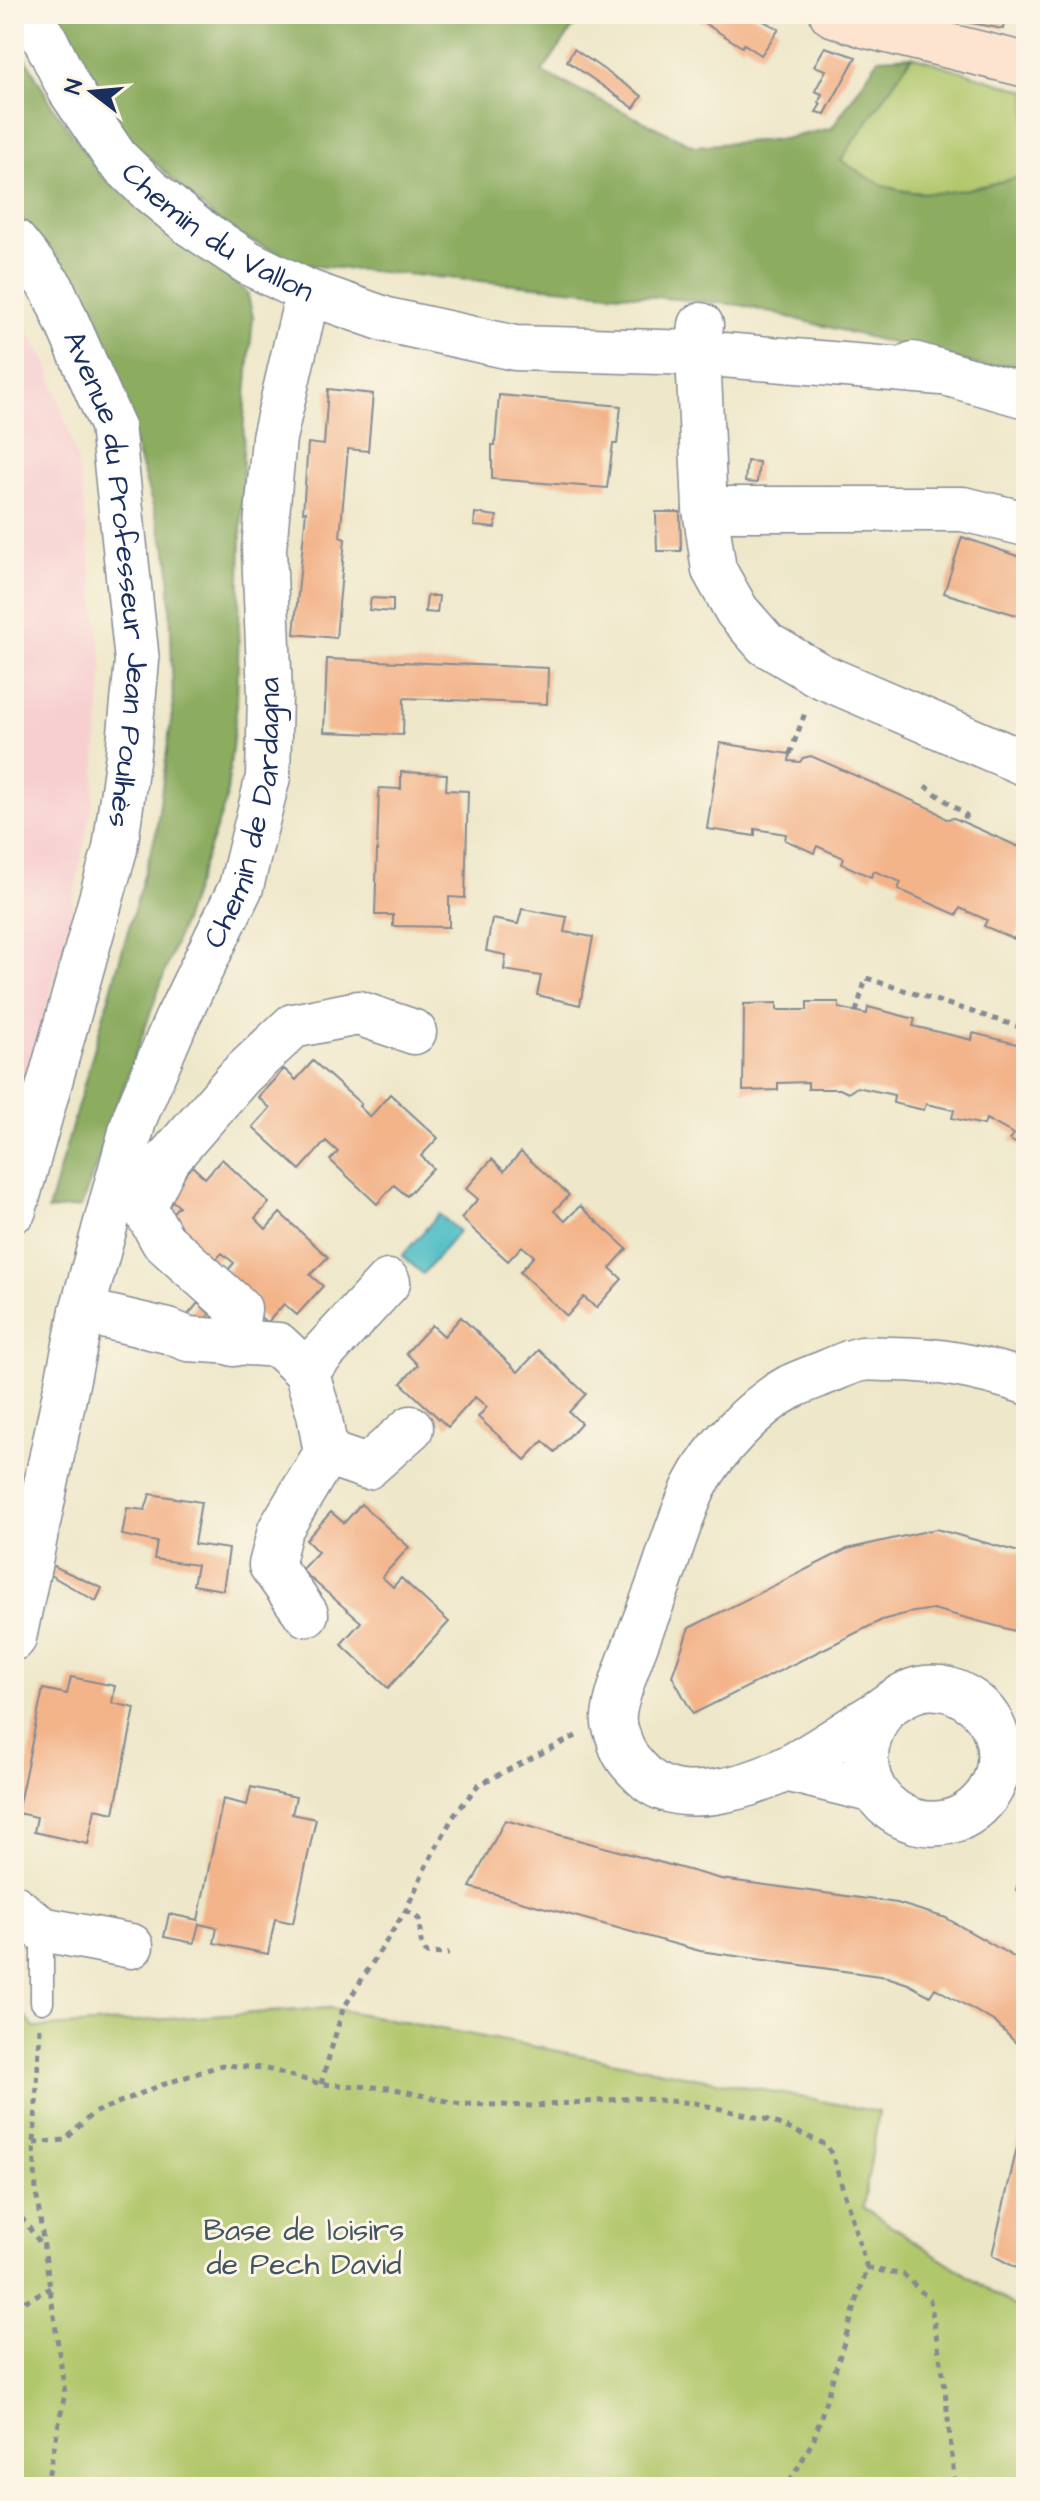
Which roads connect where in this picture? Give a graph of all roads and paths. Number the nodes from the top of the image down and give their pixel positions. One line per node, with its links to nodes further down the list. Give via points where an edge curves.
1 (28, 14): 5 (street, Chemin du Vallon, via 70,90 127,169 193,226 249,263)
2 (832, 14): 3 (street)
3 (1026, 65)
4 (14, 241): 16 (street, Avenue du Professeur Jean Poulhès, via 52,288 112,425 137,661 115,849)
5 (308, 292): 6 (street, Chemin du Vallon, via 387,320 515,348); 18 (street, Chemin de Dardagna, via 274,438 264,549 268,777 241,887 135,1117)
6 (700, 337): 7 (street, Chemin du Vallon, via 817,339 873,350); 8 (street)
7 (1026, 396)
8 (705, 509): 9 (street, via 963,509); 10 (street, via 714,570 737,611 766,644 819,675)
9 (1026, 524)
10 (1026, 764)
11 (925, 786): 12 (path, via 966,815)
12 (963, 823)
13 (856, 1012): 14 (path, via 866,978)
14 (1026, 1029)
15 (414, 1032): 19 (street, via 358,1013 293,1026 240,1076 167,1160 144,1207 163,1241 239,1309)
16 (14, 1210)
17 (388, 1282): 20 (street)
18 (82, 1311): 19 (street, via 188,1339); 25 (street, Chemin de Dardagna)
19 (234, 1344): 20 (street, via 278,1345)
20 (306, 1371): 23 (street)
21 (1026, 1382): 27 (street, via 932,1359 860,1359 789,1388 734,1430 695,1485 623,1681)
22 (411, 1428): 23 (street, via 367,1467)
23 (326, 1453): 24 (street, via 280,1530 271,1565)
24 (306, 1614)
25 (14, 1638)
26 (883, 1710): 28 (street); 29 (street, via 865,1749); 29 (street, via 920,1689 963,1695 993,1725 1000,1747 998,1770 990,1792 975,1809 932,1824 909,1820)
27 (614, 1720): 28 (street, via 625,1757 652,1785 674,1794 713,1792); 30 (path, via 478,1785 453,1817)
28 (785, 1769): 29 (street)
29 (874, 1791)
30 (406, 1910): 33 (path, via 419,1919 426,1953); 35 (path, via 343,2009)
31 (28, 1918): 32 (street); 34 (lane)
32 (131, 1946)
33 (449, 1954)
34 (42, 2002): 36 (path)
35 (321, 2084): 36 (path, via 263,2068 222,2065 93,2113 65,2140); 39 (path, via 390,2088 460,2104 665,2100 769,2120 827,2145)
36 (34, 2143): 38 (path)
37 (14, 2195): 38 (path, via 18,2213)
38 (44, 2248): 40 (path)
39 (867, 2268): 43 (path, via 814,2439); 44 (path, via 904,2275 930,2300)
40 (50, 2288): 41 (path); 42 (path, via 65,2393)
41 (14, 2307)
42 (46, 2487)
43 (787, 2487)
44 (955, 2487)

